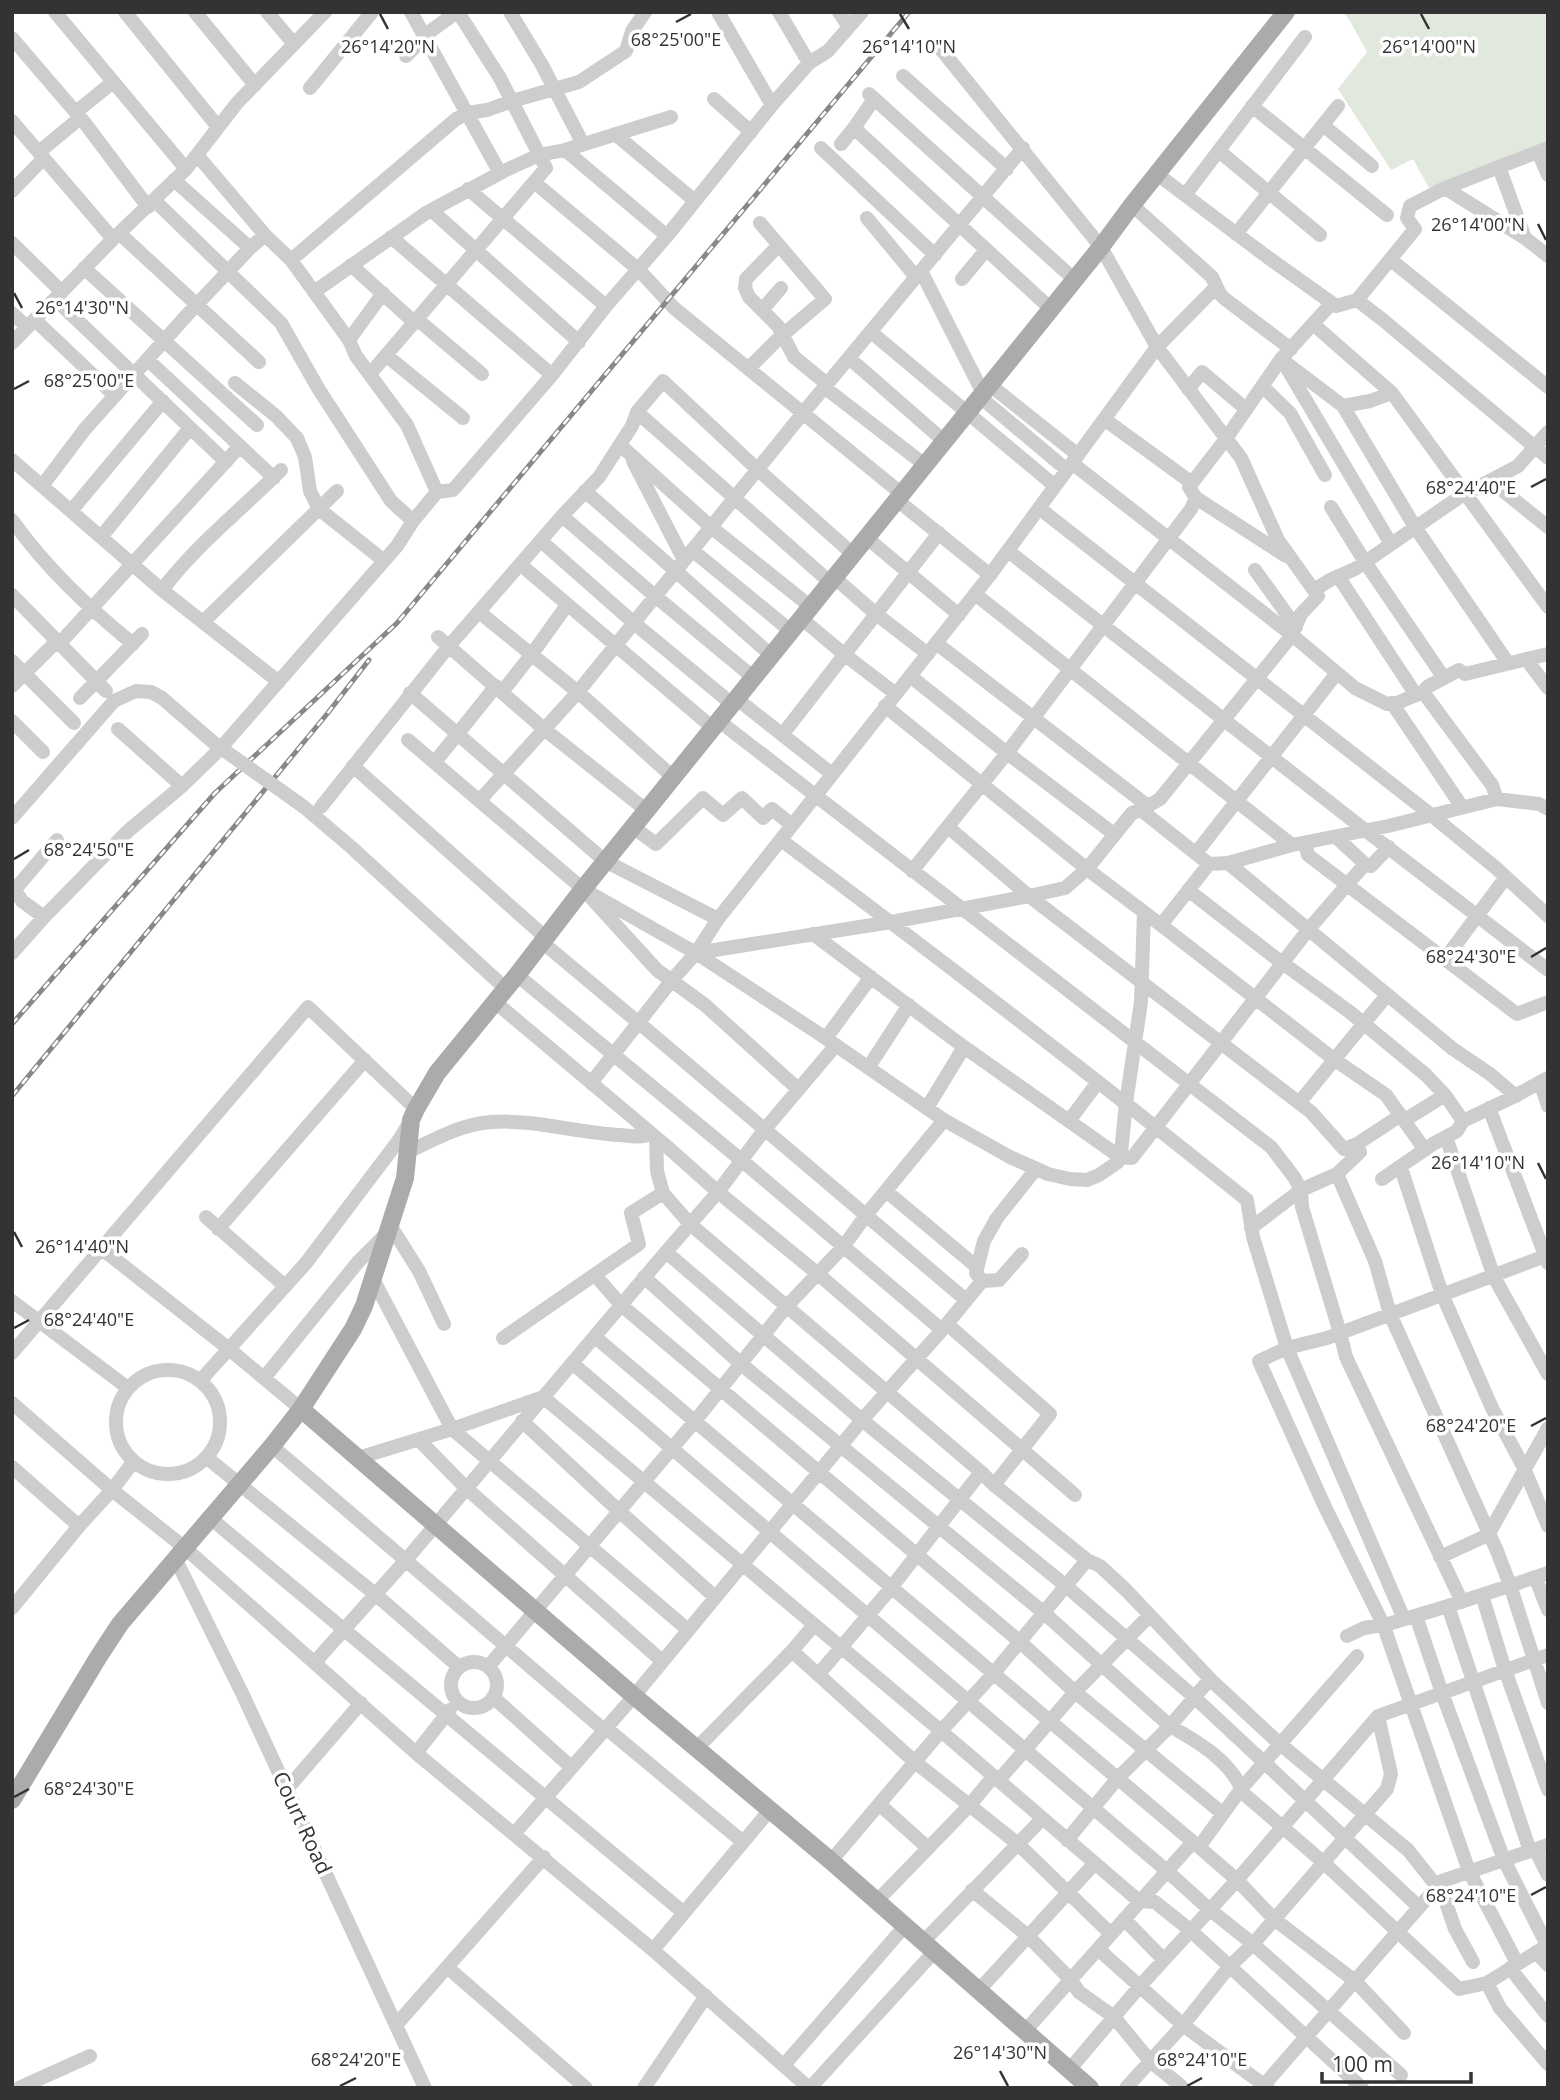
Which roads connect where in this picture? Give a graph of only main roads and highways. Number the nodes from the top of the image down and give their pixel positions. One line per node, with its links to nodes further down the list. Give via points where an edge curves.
1 (1286, 12): 2 (main road, via 437,1073 413,1115 405,1178 353,1329)
2 (301, 1409): 3 (main road, via 113,1635); 4 (main road)
3 (12, 1800)
4 (1090, 2088)

